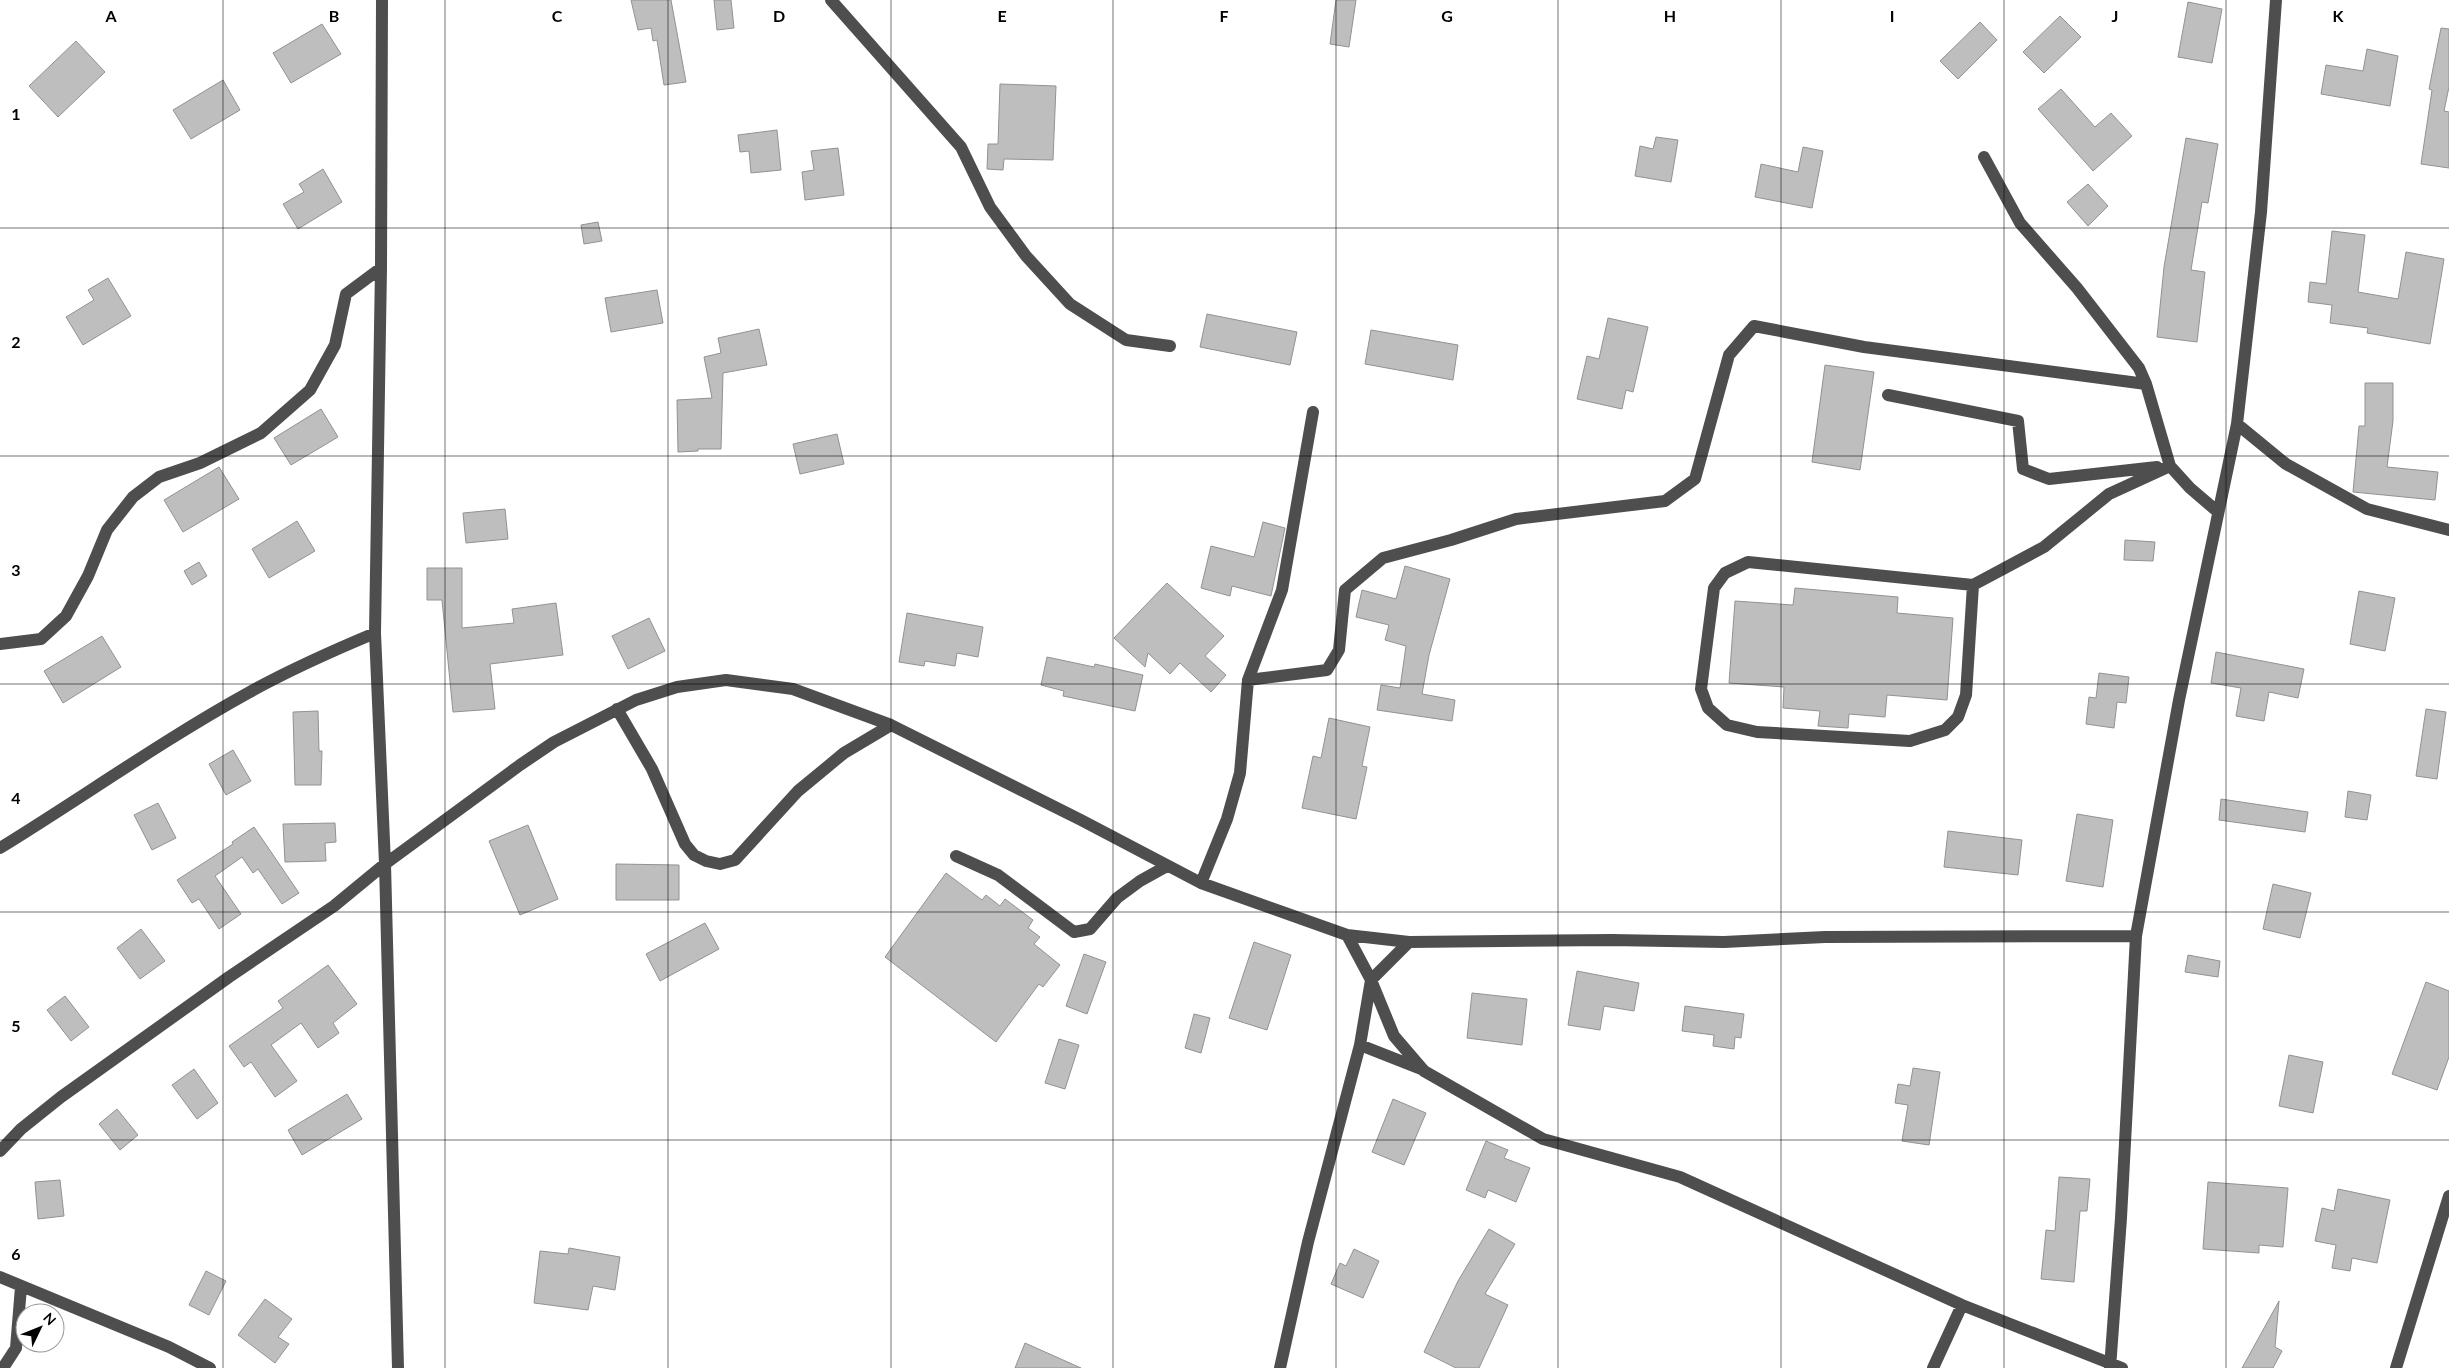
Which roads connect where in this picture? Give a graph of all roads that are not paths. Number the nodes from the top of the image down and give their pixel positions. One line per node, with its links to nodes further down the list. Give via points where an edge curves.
1 (382, 0): 5 (street)
2 (830, 0): 6 (street, via 961,148 990,207 1026,256 1070,304 1126,340)
3 (2276, 0): 10 (street, via 2261,212)
4 (1984, 156): 7 (street, via 2020,223 2077,288 2139,368)
5 (381, 268): 15 (street); 16 (street, via 346,294 335,345 310,390 260,433 200,463 159,477 133,497 107,530 88,576 66,616 41,639)
6 (1170, 346)
7 (2146, 384): 11 (street); 17 (street, via 1864,347 1754,326 1729,356 1695,479 1665,501 1516,519 1383,558 1345,590 1339,650 1327,670)
8 (1888, 395): 11 (street, via 2018,421 2023,469 2049,479)
9 (1314, 412): 17 (street, via 1282,590)
10 (2238, 424): 12 (street); 13 (street, via 2286,464 2367,509)
11 (2170, 466): 12 (street); 14 (street, via 2108,494 2044,547)
12 (2218, 512): 26 (street, via 2179,700)
13 (2449, 530)
14 (1973, 585): 14 (street, via 1966,695 1958,717 1945,730 1910,741 1757,732 1727,725 1708,708 1700,689 1714,588 1725,573 1748,562)
15 (374, 633): 20 (street, via 248,693); 22 (street)
16 (0, 644)
17 (1248, 680): 24 (street, via 1240,773 1227,819)
18 (617, 708): 19 (street, via 677,687 726,680 793,689); 19 (street, via 652,769 685,844 694,855 720,864 735,860 798,791 844,753); 22 (street, via 554,742)
19 (891, 725): 23 (street)
20 (0, 848)
21 (956, 856): 23 (street, via 998,875 1074,932 1090,929 1117,898)
22 (385, 864): 31 (street, via 334,906 60,1097); 39 (street)
23 (1168, 866): 24 (street)
24 (1201, 883): 25 (street)
25 (1347, 935): 27 (street); 28 (street)
26 (2136, 936): 27 (street, via 1825,937 1724,942); 36 (street)
27 (1409, 942): 28 (street)
28 (1371, 980): 29 (street); 30 (street, via 1394,1036)
29 (1360, 1045): 30 (street); 40 (street, via 1308,1242)
30 (1424, 1071): 35 (street, via 1543,1139 1680,1177)
31 (0, 1151)
32 (2449, 1196): 42 (street)
33 (0, 1277): 34 (street)
34 (21, 1287): 37 (street, via 16,1348); 38 (street, via 169,1347)
35 (1962, 1305): 36 (street); 41 (street)
36 (2114, 1366)
37 (3, 1368)
38 (210, 1368)
39 (398, 1368)
40 (1280, 1368)
41 (1933, 1368)
42 (2396, 1368)

